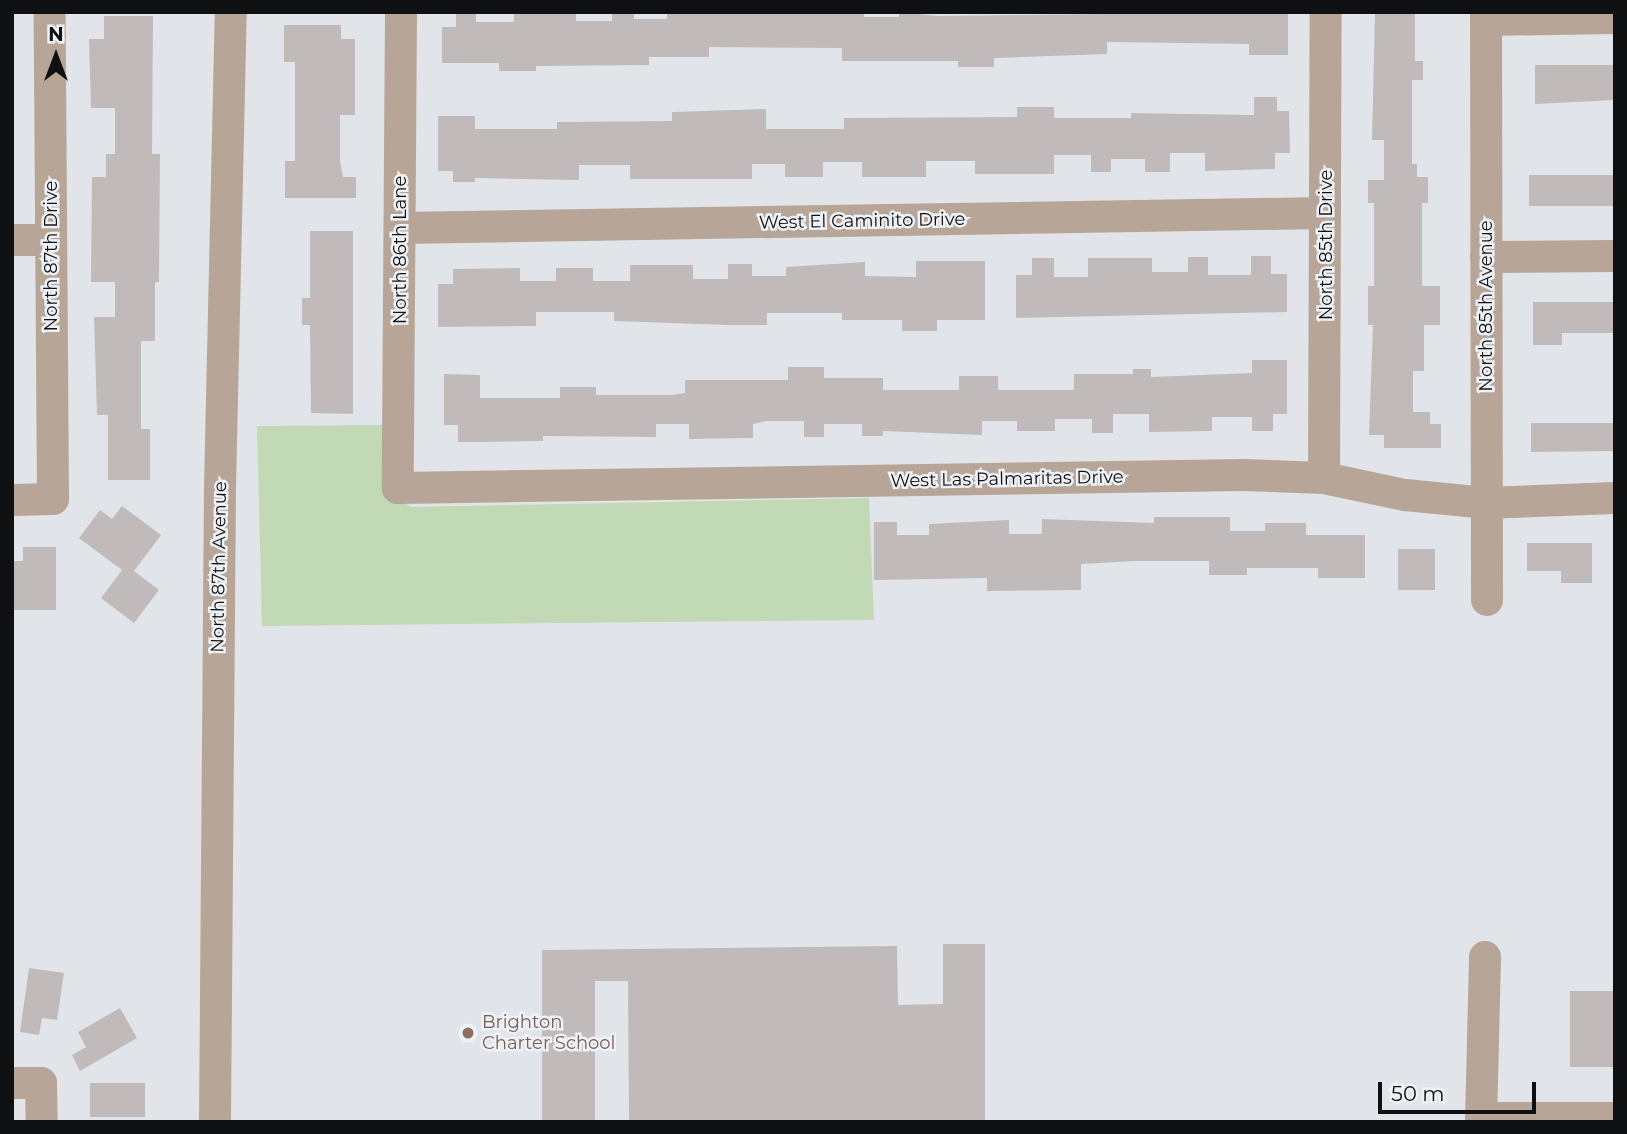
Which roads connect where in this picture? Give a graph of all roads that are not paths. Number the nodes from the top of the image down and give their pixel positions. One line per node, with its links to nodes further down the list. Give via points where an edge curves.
1 (50, 12): 10 (street, North 87th Drive)
2 (231, 12): 24 (street, North 87th Avenue, via 219,542)
3 (401, 12): 8 (street, North 86th Lane)
4 (1326, 12): 7 (street, North 85th Drive)
5 (1486, 16): 6 (street); 12 (street, North 85th Avenue)
6 (1615, 18)
7 (1325, 213): 8 (street, West El Caminito Drive); 13 (street, North 85th Drive)
8 (400, 228): 14 (street, North 86th Lane)
9 (12, 240): 10 (street)
10 (50, 240): 16 (street, North 87th Drive, via 53,499)
11 (1615, 256): 12 (street)
12 (1486, 257): 17 (street, North 85th Avenue)
13 (1324, 478): 14 (street, West Las Palmaritas Drive, via 1244,475); 17 (street, West Las Palmaritas Drive, via 1405,495)
14 (398, 488)
15 (1615, 498): 17 (street, West Las Palmaritas Drive)
16 (12, 500)
17 (1486, 503): 18 (street, North 85th Avenue)
18 (1487, 600)
19 (1485, 957): 22 (street)
20 (27, 1083): 23 (street)
21 (1615, 1118): 22 (street)
22 (1481, 1120)
23 (42, 1122)
24 (215, 1122)

